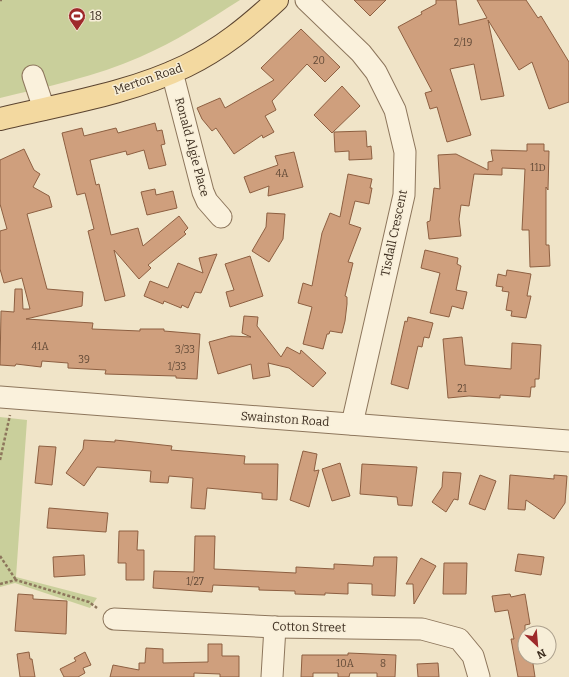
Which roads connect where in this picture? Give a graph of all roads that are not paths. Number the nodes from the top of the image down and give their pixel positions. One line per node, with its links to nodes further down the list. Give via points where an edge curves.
1 (277, 0): 3 (main road, Merton Road, via 248,27 220,47)
2 (306, 0): 9 (street, Tisdall Crescent, via 361,53 376,72 395,110 405,152 404,195)
3 (172, 72): 5 (main road, Merton Road, via 128,88); 7 (street, Ronald Algie Place, via 206,201)
4 (33, 76): 5 (street)
5 (44, 110): 6 (main road, Merton Road)
6 (1, 117)
7 (221, 217)
8 (5, 406): 9 (street, Swainston Road)
9 (352, 424): 10 (street, Swainston Road)
10 (569, 441)
11 (114, 619): 12 (street, Cotton Street)
12 (275, 627): 13 (street); 14 (street, Cotton Street, via 422,629 459,639 473,656)
13 (272, 677)
14 (480, 677)

